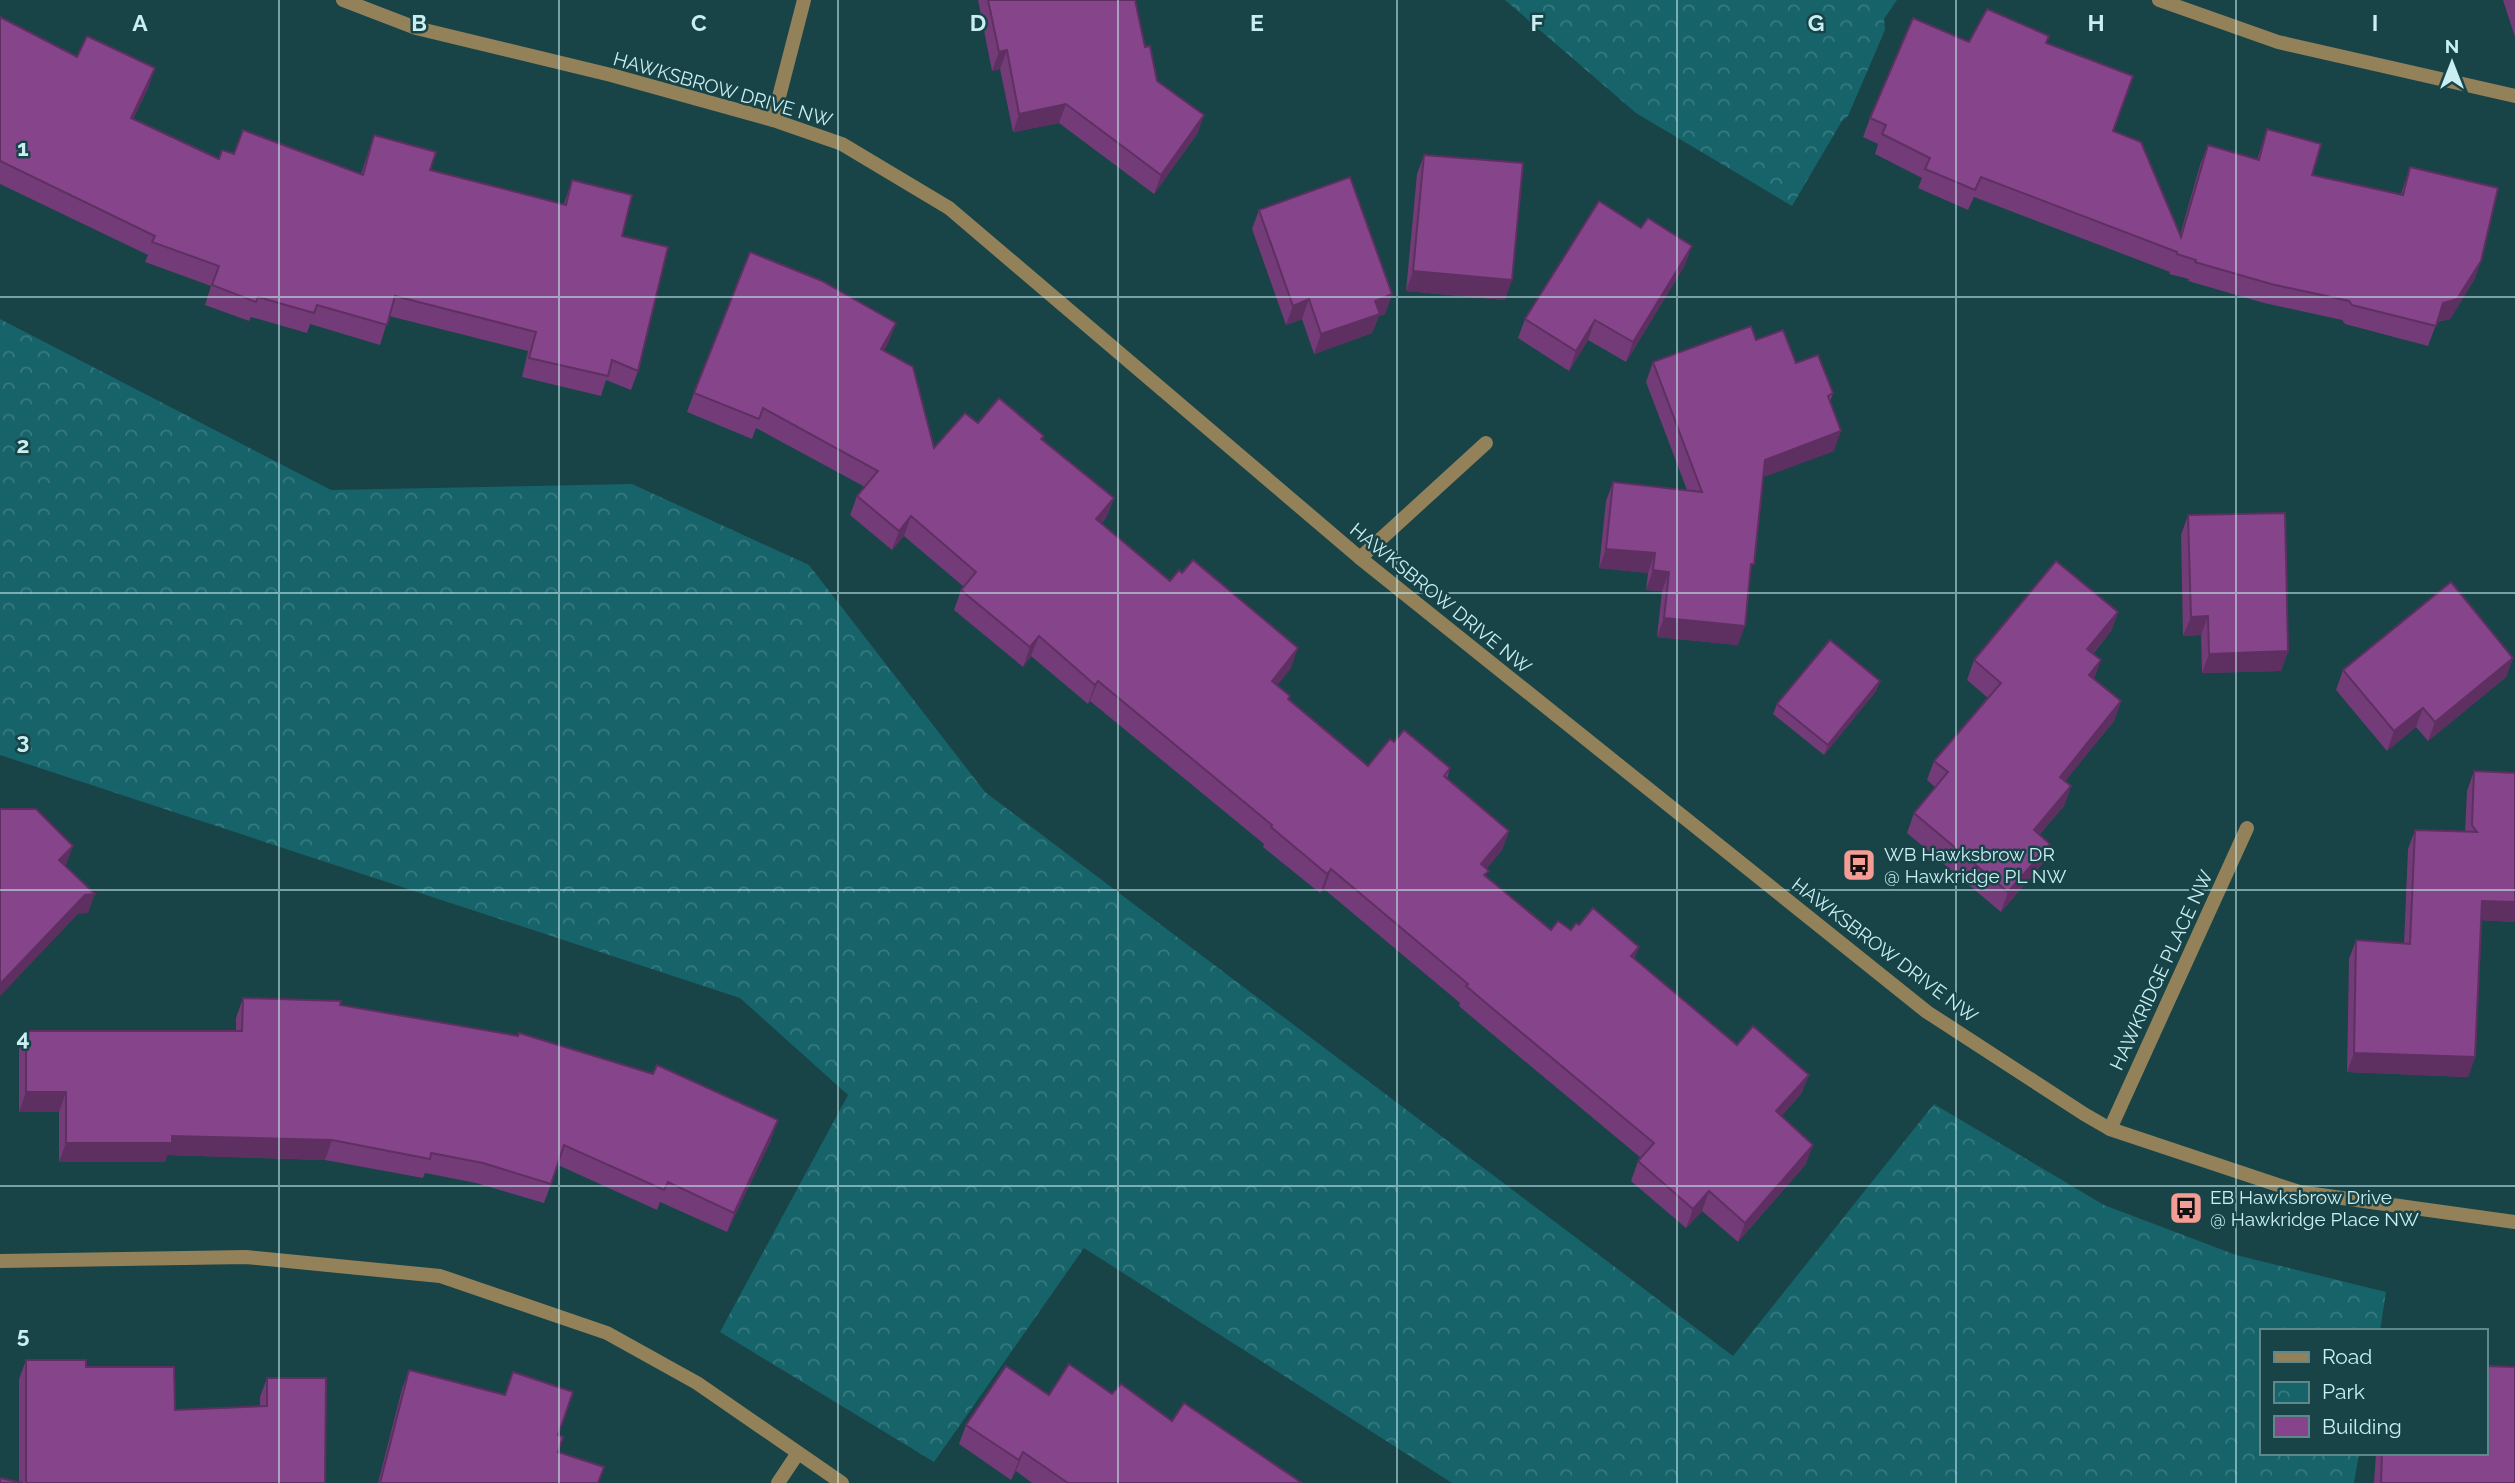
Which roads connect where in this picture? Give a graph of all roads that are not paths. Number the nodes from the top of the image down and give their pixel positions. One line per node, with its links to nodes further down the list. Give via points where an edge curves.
1 (343, 0): 5 (street, HAWKSBROW DRIVE NW, via 416,28)
2 (804, 0): 5 (street)
3 (2159, 0): 4 (street, via 2278,42)
4 (2515, 96)
5 (773, 120): 7 (street, HAWKSBROW DRIVE NW, via 842,144 949,208)
6 (1486, 443): 7 (street)
7 (1360, 558): 9 (street, HAWKSBROW DRIVE NW, via 1927,1012)
8 (2247, 828): 9 (street, HAWKRIDGE PLACE NW)
9 (2110, 1129): 10 (street, HAWKSBROW DRIVE NW, via 2300,1192)
10 (2515, 1222)
11 (0, 1261): 12 (street, via 246,1257 440,1276 607,1333 697,1383)
12 (798, 1453): 13 (street); 14 (street)
13 (779, 1483)
14 (842, 1483)

